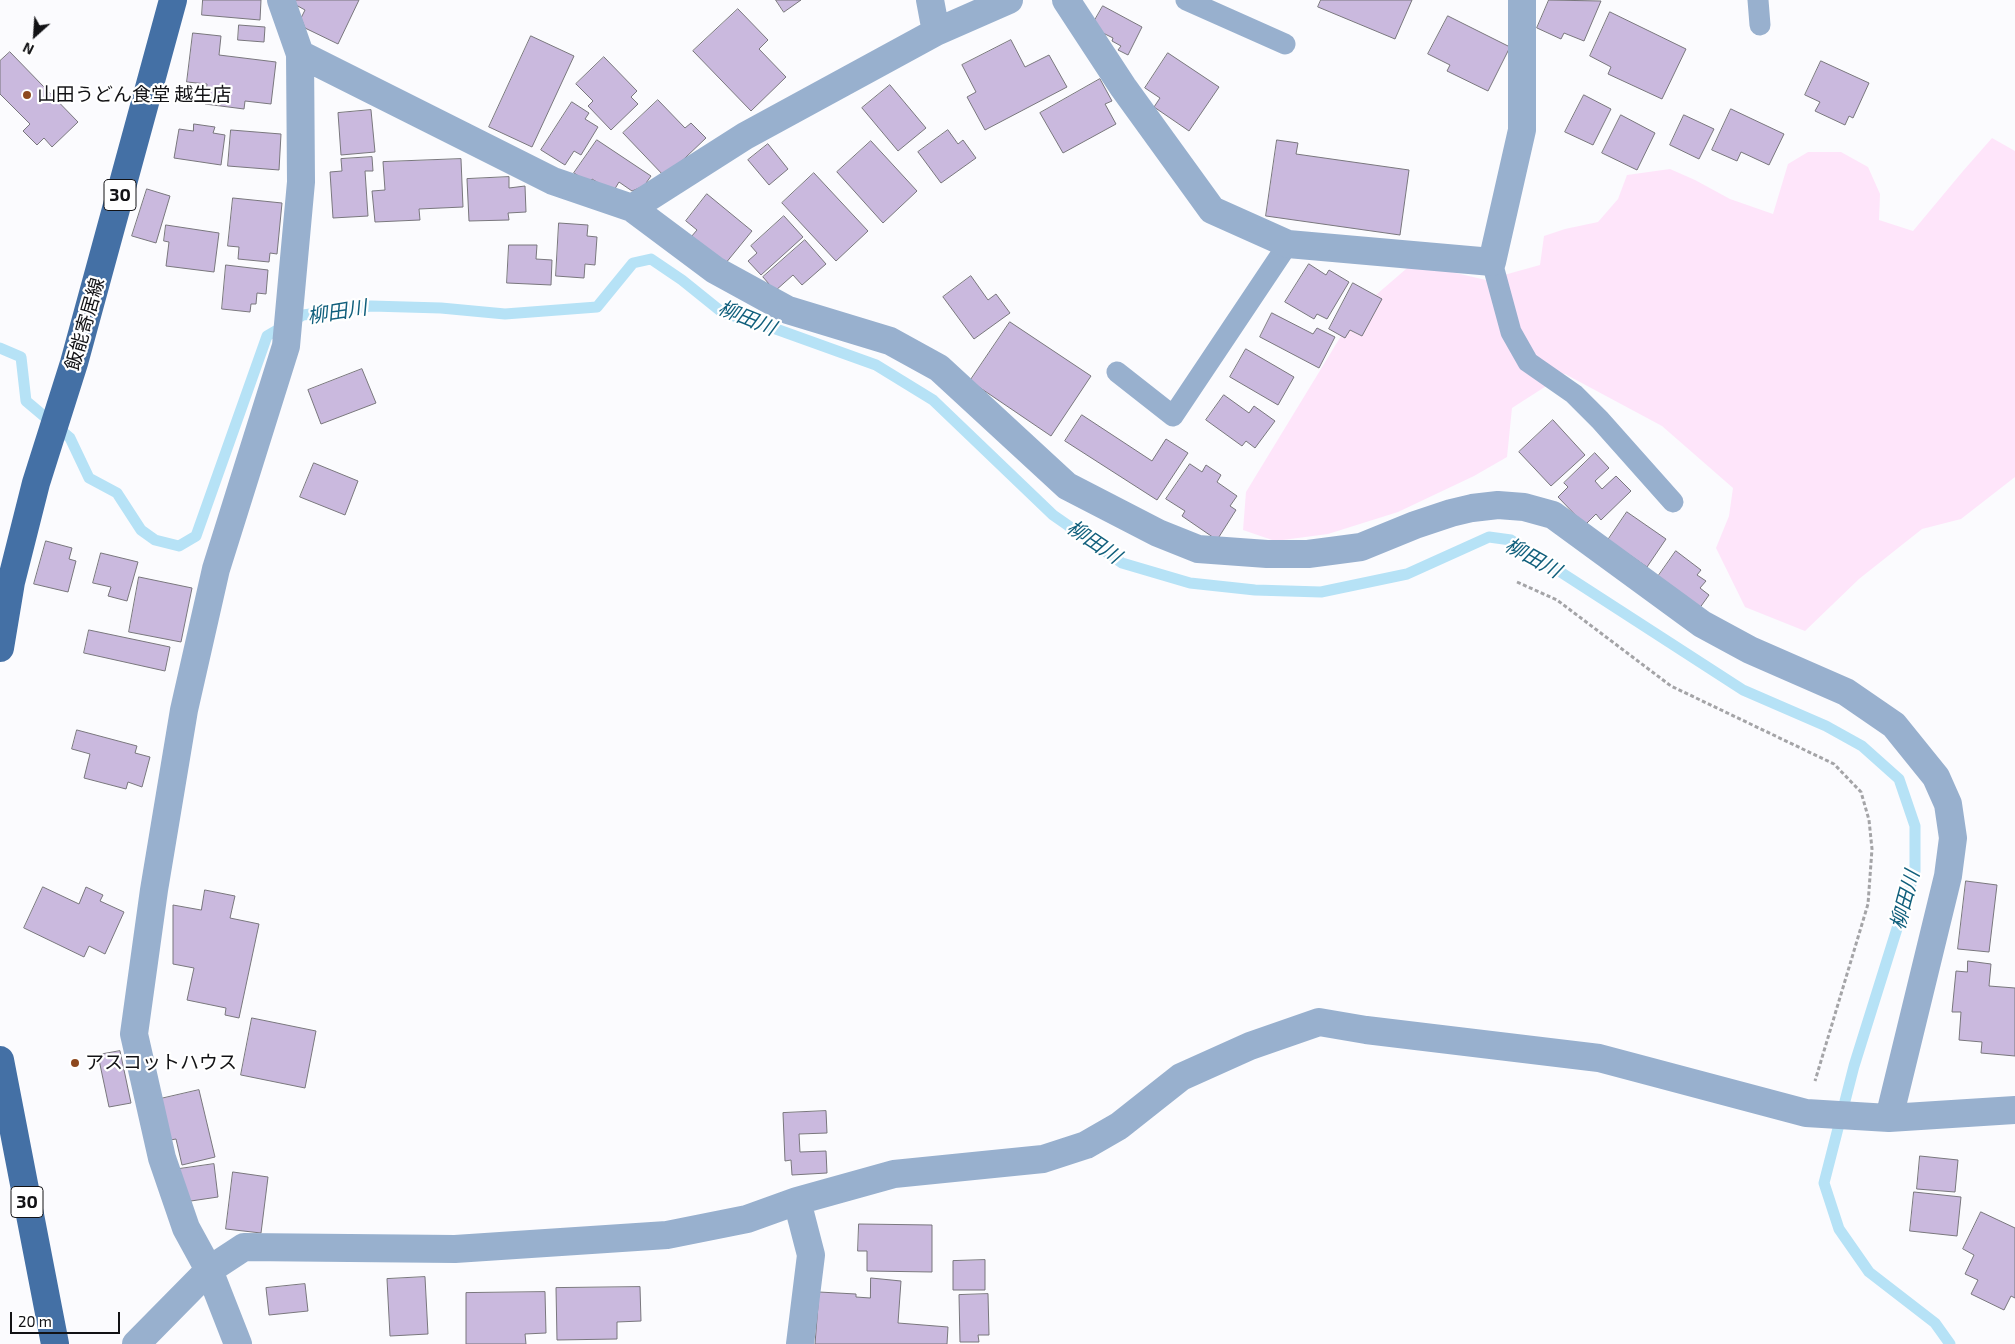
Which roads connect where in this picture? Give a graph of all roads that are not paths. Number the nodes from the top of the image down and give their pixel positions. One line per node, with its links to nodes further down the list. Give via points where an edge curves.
1 (173, 0): 18 (main road, 飯能寄居線 / 30, via 66,390 36,483 11,582)
2 (281, 0): 12 (street)
3 (930, 0): 10 (street)
4 (1008, 0): 10 (street)
5 (1066, 0): 14 (street, via 1123,87 1212,210)
6 (1186, 0): 11 (lane)
7 (1522, 0): 15 (street, via 1522,130)
8 (1758, 0): 9 (lane)
9 (1760, 26)
10 (936, 32): 13 (street, via 745,136)
11 (1285, 44)
12 (300, 54): 13 (street, via 553,180); 23 (street, via 301,182 286,346 216,569 184,710 134,1034 162,1158 186,1228)
13 (632, 208): 21 (street, via 715,270 788,310 890,341 940,368 1067,486 1158,533 1198,549 1308,554 1361,547 1450,513 1472,508 1498,505 1553,514 1702,624 1750,650 1846,692 1894,725 1936,777 1948,804 1953,838 1948,876)
14 (1288, 244): 15 (street); 16 (lane, via 1173,416)
15 (1492, 262): 17 (lane, via 1511,332 1528,362 1574,394)
16 (1116, 372)
17 (1673, 502)
18 (0, 648)
19 (0, 1060): 24 (main road, 30)
20 (2015, 1110): 21 (street)
21 (1889, 1118): 22 (street, via 1806,1113 1599,1058 1319,1022 1250,1046 1181,1077 1119,1126 1086,1145 1043,1159 894,1174)
22 (797, 1201): 23 (street, via 747,1219 667,1235 455,1249 244,1247); 27 (street, via 811,1256)
23 (209, 1270): 25 (street); 26 (street)
24 (55, 1344)
25 (136, 1344)
26 (238, 1344)
27 (800, 1344)

